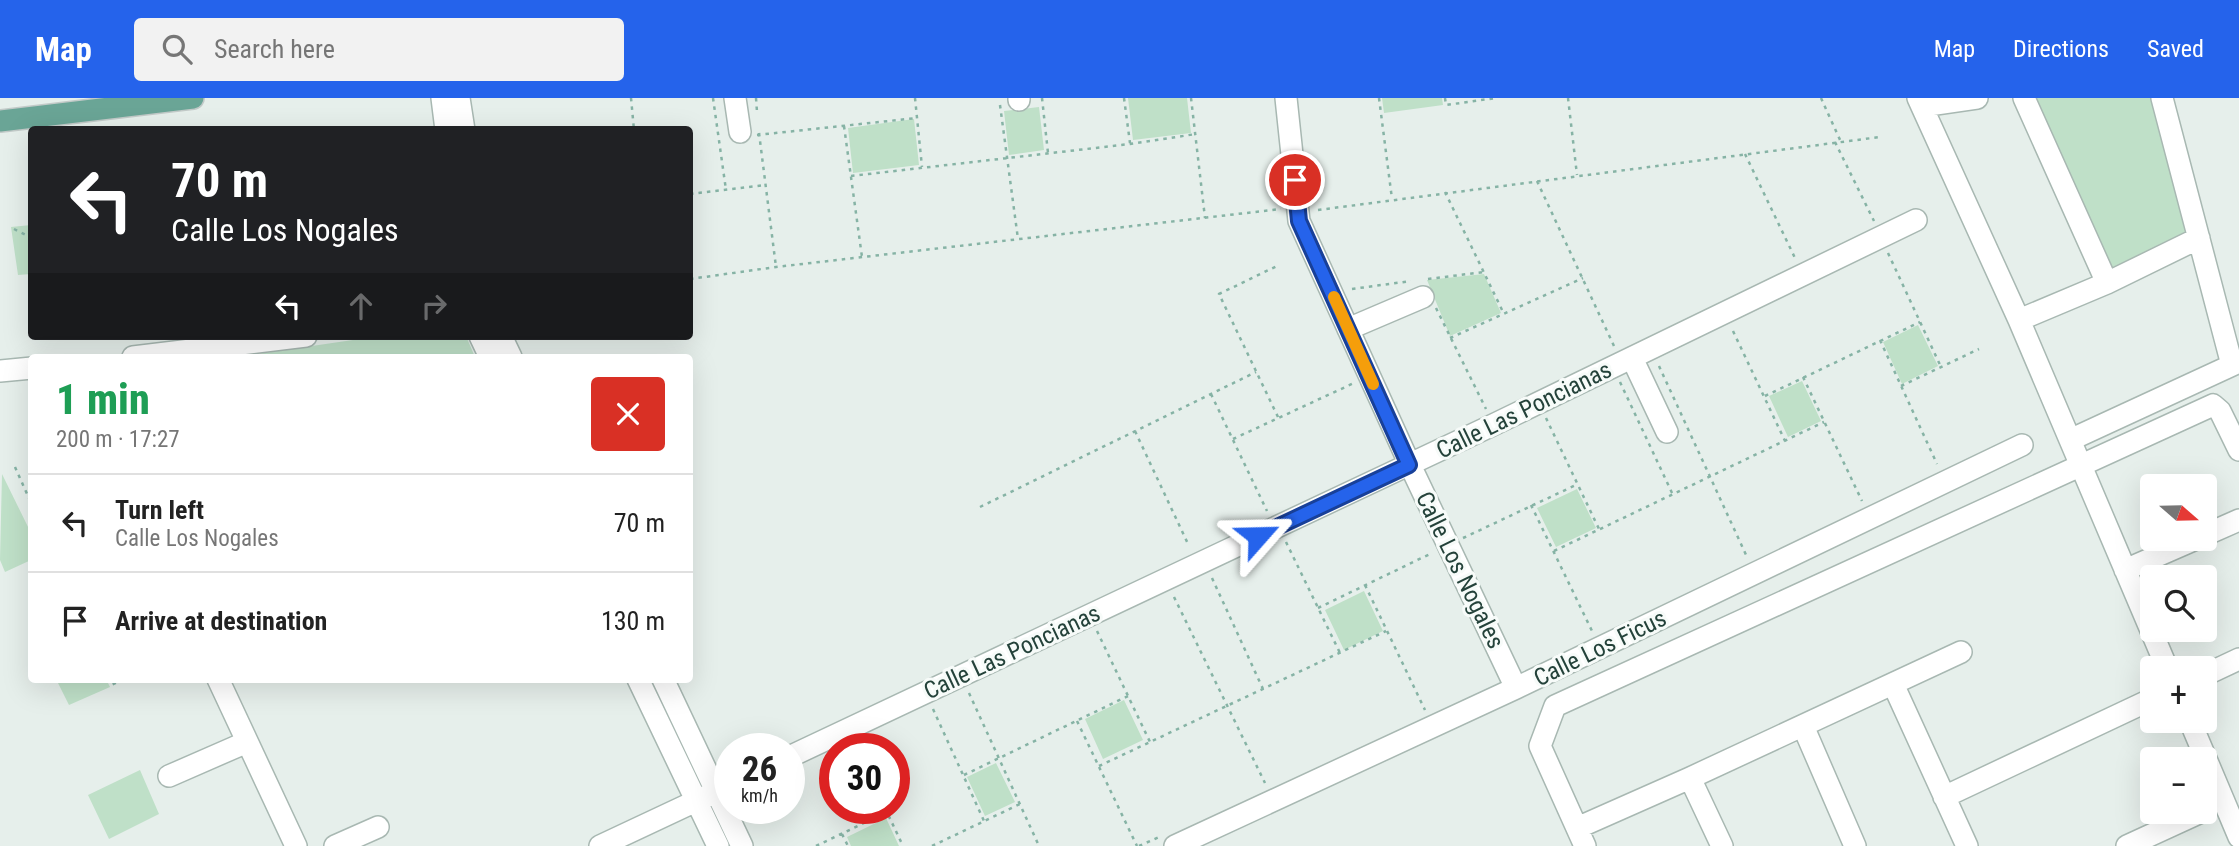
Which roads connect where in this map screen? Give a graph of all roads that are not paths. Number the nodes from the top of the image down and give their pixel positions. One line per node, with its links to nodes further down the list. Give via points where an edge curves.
1 (192, 98): 10 (main road)
2 (442, 98): 11 (street)
3 (460, 98): 12 (street)
4 (735, 98): 13 (street)
5 (1286, 98): 19 (street, Calle Los Nogales, via 1304,209 1299,221)
6 (1977, 98): 9 (street)
7 (2024, 98): 16 (street)
8 (2162, 98): 15 (street)
9 (1920, 102): 18 (street)
10 (0, 121)
11 (446, 126)
12 (464, 126)
13 (748, 134)
14 (1916, 220): 23 (street, Calle Las Poncianas)
15 (2199, 238): 16 (street); 24 (street)
16 (2107, 283): 18 (street)
17 (1429, 300): 19 (street)
18 (2019, 320): 28 (street)
19 (1348, 329): 31 (street, Calle Los Nogales)
20 (239, 340): 21 (street)
21 (206, 342): 22 (street)
22 (148, 354)
23 (1624, 354): 27 (street); 31 (street, Calle Las Poncianas)
24 (2235, 364): 28 (street)
25 (28, 368): 26 (street)
26 (0, 371)
27 (1667, 432)
28 (2070, 440): 32 (street)
29 (2022, 445): 45 (street, Calle Los Ficus)
30 (2239, 450): 32 (street, via 2213,405)
31 (1409, 465): 45 (street, Calle Los Nogales); 49 (street, Calle Las Poncianas)
32 (2080, 465): 36 (street); 60 (street, via 1555,706 1540,746)
33 (2239, 520): 34 (street)
34 (2217, 530)
35 (2169, 551): 36 (street)
36 (2125, 570): 38 (street)
37 (1961, 652): 44 (street)
38 (2162, 656)
39 (2239, 659): 40 (street)
40 (2217, 669)
41 (220, 683): 48 (street)
42 (640, 683): 55 (street)
43 (665, 683): 50 (street)
44 (1893, 684): 47 (street); 54 (street)
45 (1516, 688): 67 (street, Calle Los Ficus)
46 (2140, 705): 54 (street)
47 (1803, 726): 52 (street); 69 (street)
48 (247, 742): 51 (street); 62 (street)
49 (805, 749)
50 (714, 772)
51 (169, 776)
52 (1690, 778): 60 (street); 68 (street)
53 (714, 792): 55 (street)
54 (1944, 797): 70 (street)
55 (696, 801): 64 (street); 65 (street)
56 (2217, 805): 61 (street)
57 (735, 824): 66 (street)
58 (2175, 824): 71 (street)
59 (378, 827): 63 (street)
60 (1581, 837)
61 (2239, 837)
62 (296, 846)
63 (335, 846)
64 (600, 846)
65 (718, 846)
66 (742, 846)
67 (1175, 846)
68 (1722, 846)
69 (1855, 846)
70 (1967, 846)
71 (2127, 846)

